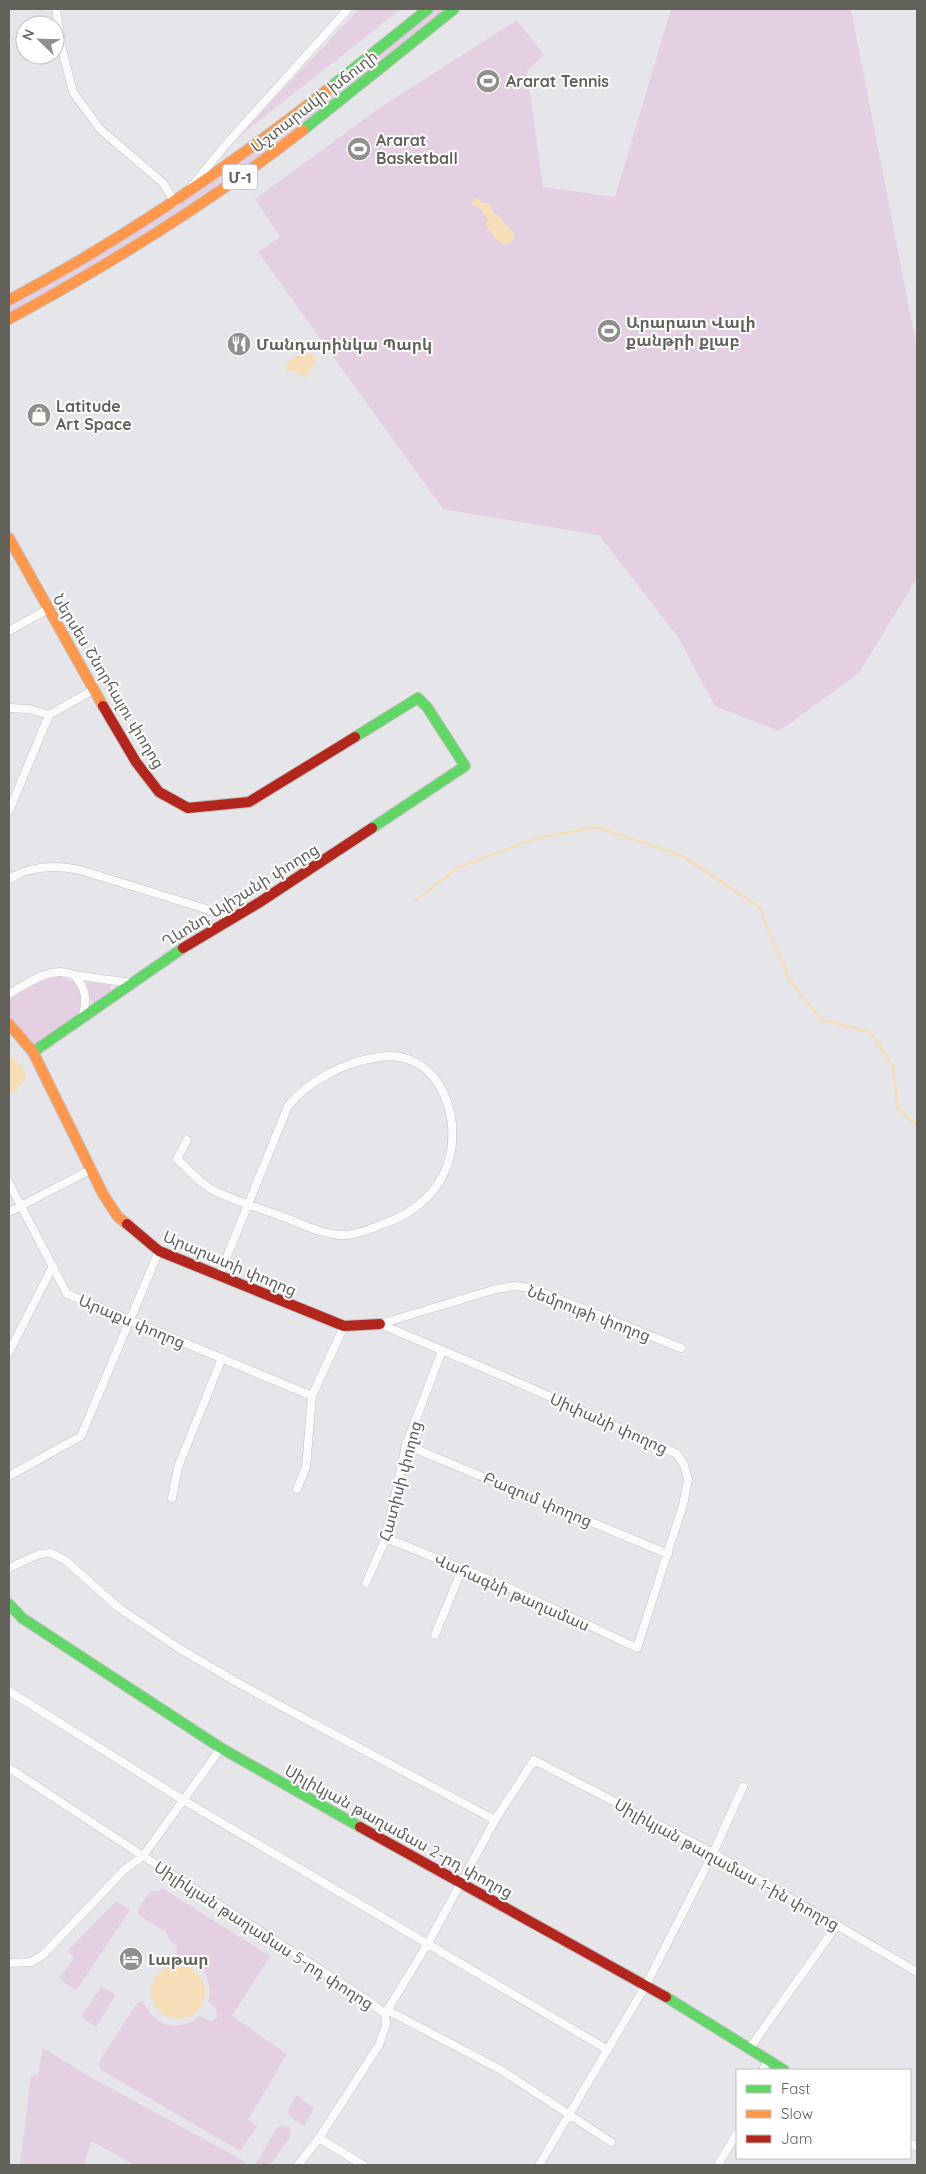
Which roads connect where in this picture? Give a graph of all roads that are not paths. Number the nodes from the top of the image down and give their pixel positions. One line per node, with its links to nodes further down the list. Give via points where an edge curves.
1 (56, 9): 6 (street, via 62,50 74,92 100,129 163,183)
2 (348, 9): 5 (street, via 200,175)
3 (428, 9): 5 (main road, Աշտարակի խճուղի / Մ-1, via 234,162)
4 (454, 9): 8 (main road, Աշտարակի խճուղի / Մ-1, via 244,174 133,249)
5 (187, 194): 6 (main road, Աշտարակի խճուղի / Մ-1)
6 (175, 203): 7 (main road, Աշտարակի խճուղի / Մ-1, via 74,265)
7 (9, 300)
8 (9, 319)
9 (9, 538): 10 (main road, Ներսես Շնորհալու փողոց)
10 (48, 609): 11 (street); 12 (main road, Ներսես Շնորհալու փողոց)
11 (9, 631)
12 (93, 690): 14 (street); 15 (main road, Ներսես Շնորհալու փողոց, via 136,762 160,792 188,808 249,802 418,698)
13 (9, 708): 14 (street)
14 (49, 715): 16 (street)
15 (465, 766): 18 (main road, Ղևոնդ Ալիշանի փողոց, via 260,902)
16 (9, 812)
17 (9, 879): 18 (street, via 22,871 61,866)
18 (232, 917): 20 (main road, Ղևոնդ Ալիշանի փողոց)
19 (74, 975): 20 (street); 21 (street, via 66,971 43,975); 22 (street, via 85,991)
20 (131, 983): 22 (main road, Ղևոնդ Ալիշանի փողոց)
21 (9, 994)
22 (83, 1016): 24 (main road, Ղևոնդ Ալիշանի փողոց)
23 (9, 1024): 24 (main road, Արարատի փողոց)
24 (33, 1052): 26 (main road, Արարատի փողոց)
25 (187, 1140): 28 (street, via 177,1160 211,1189)
26 (92, 1170): 29 (street); 31 (main road, Արարատի փողոց, via 102,1194 118,1217)
27 (9, 1183): 29 (street, Արաքս փողոց)
28 (249, 1204): 28 (street, via 288,1106 298,1094 323,1077 372,1058 398,1056 419,1063 445,1095 452,1125 447,1167 432,1193 401,1216 373,1228 341,1235 325,1233); 33 (street)
29 (21, 1205): 30 (street); 32 (street, Արաքս փողոց)
30 (9, 1212)
31 (159, 1251): 33 (main road, Արարատի փողոց); 34 (street)
32 (53, 1266): 34 (street, Արաքս փողոց, via 66,1294); 39 (street)
33 (219, 1276): 36 (main road, Արարատի փողոց)
34 (130, 1321): 40 (street, Արաքս փողոց); 43 (street, via 82,1436)
35 (380, 1324): 36 (main road, Արարատի փողոց); 37 (street, Նեմրութի փողոց, via 514,1286 531,1288); 38 (street, Սիփանի փողոց)
36 (344, 1326): 41 (street)
37 (681, 1348)
38 (442, 1351): 42 (street, Հատիսի փողոց); 47 (street, Սիփանի փողոց, via 677,1454 688,1479)
39 (9, 1352)
40 (222, 1358): 41 (street, Արաքս փողոց); 45 (street, via 178,1467)
41 (312, 1396): 44 (street, via 306,1467)
42 (406, 1445): 46 (street, Հատիսի փողոց); 47 (street, Բազում փողոց)
43 (9, 1476)
44 (297, 1489)
45 (172, 1498)
46 (386, 1538): 49 (street, Վահագնի թաղամաս); 50 (street, Հատիսի փողոց)
47 (668, 1554): 53 (street, Սիփանի փողոց)
48 (9, 1568): 59 (street, via 39,1554 51,1554 65,1560 119,1608 180,1649)
49 (462, 1569): 52 (street); 53 (street, Վահագնի թաղամաս)
50 (366, 1583)
51 (9, 1604): 55 (main road, Սիլիկյան թաղամաս 2-րդ փողոց, via 22,1618)
52 (435, 1635)
53 (636, 1648)
54 (9, 1691): 58 (street)
55 (221, 1748): 58 (street); 62 (main road, Սիլիկյան թաղամաս 2-րդ փողոց)
56 (9, 1768): 61 (street)
57 (743, 1787): 60 (street)
58 (183, 1800): 61 (street); 64 (street)
59 (495, 1820): 60 (street, Սիլիկյան թաղամաս 1-ին փողոց, via 534,1760); 62 (street)
60 (713, 1853): 63 (street, Սիլիկյան թաղամաս 1-ին փողոց); 67 (street)
61 (143, 1856): 65 (street, Սիլիկյան թաղամաս 5-րդ փողոց, via 124,1870 43,1955 31,1962); 68 (street, Սիլիկյան թաղամաս 5-րդ փողոց)
62 (460, 1883): 64 (street); 67 (main road, Սիլիկյան թաղամաս 2-րդ փողոց)
63 (837, 1925): 66 (street, Սիլիկյան թաղամաս 1-ին փողոց); 69 (street)
64 (427, 1944): 68 (street); 70 (street)
65 (9, 1963)
66 (917, 1972)
67 (646, 1985): 69 (main road, Սիլիկյան թաղամաս 2-րդ փողոց); 70 (street)
68 (386, 2012): 73 (street, via 501,2070); 75 (street, Սիլիկյան թաղամաս 5-րդ փողոց, via 386,2025 379,2045)
69 (749, 2048): 71 (main road, Սիլիկյան թաղամաս 2-րդ փողոց)
70 (608, 2050): 73 (street)
71 (765, 2066): 72 (main road, Սիլիկյան թաղամաս 2-րդ փողոց)
72 (779, 2069)
73 (569, 2115): 76 (street); 79 (street)
74 (736, 2135): 80 (street)
75 (319, 2138): 77 (street, Սիլիկյան թաղամաս 5-րդ փողոց); 78 (street)
76 (611, 2142)
77 (298, 2165)
78 (363, 2165)
79 (538, 2165)
80 (718, 2165)

